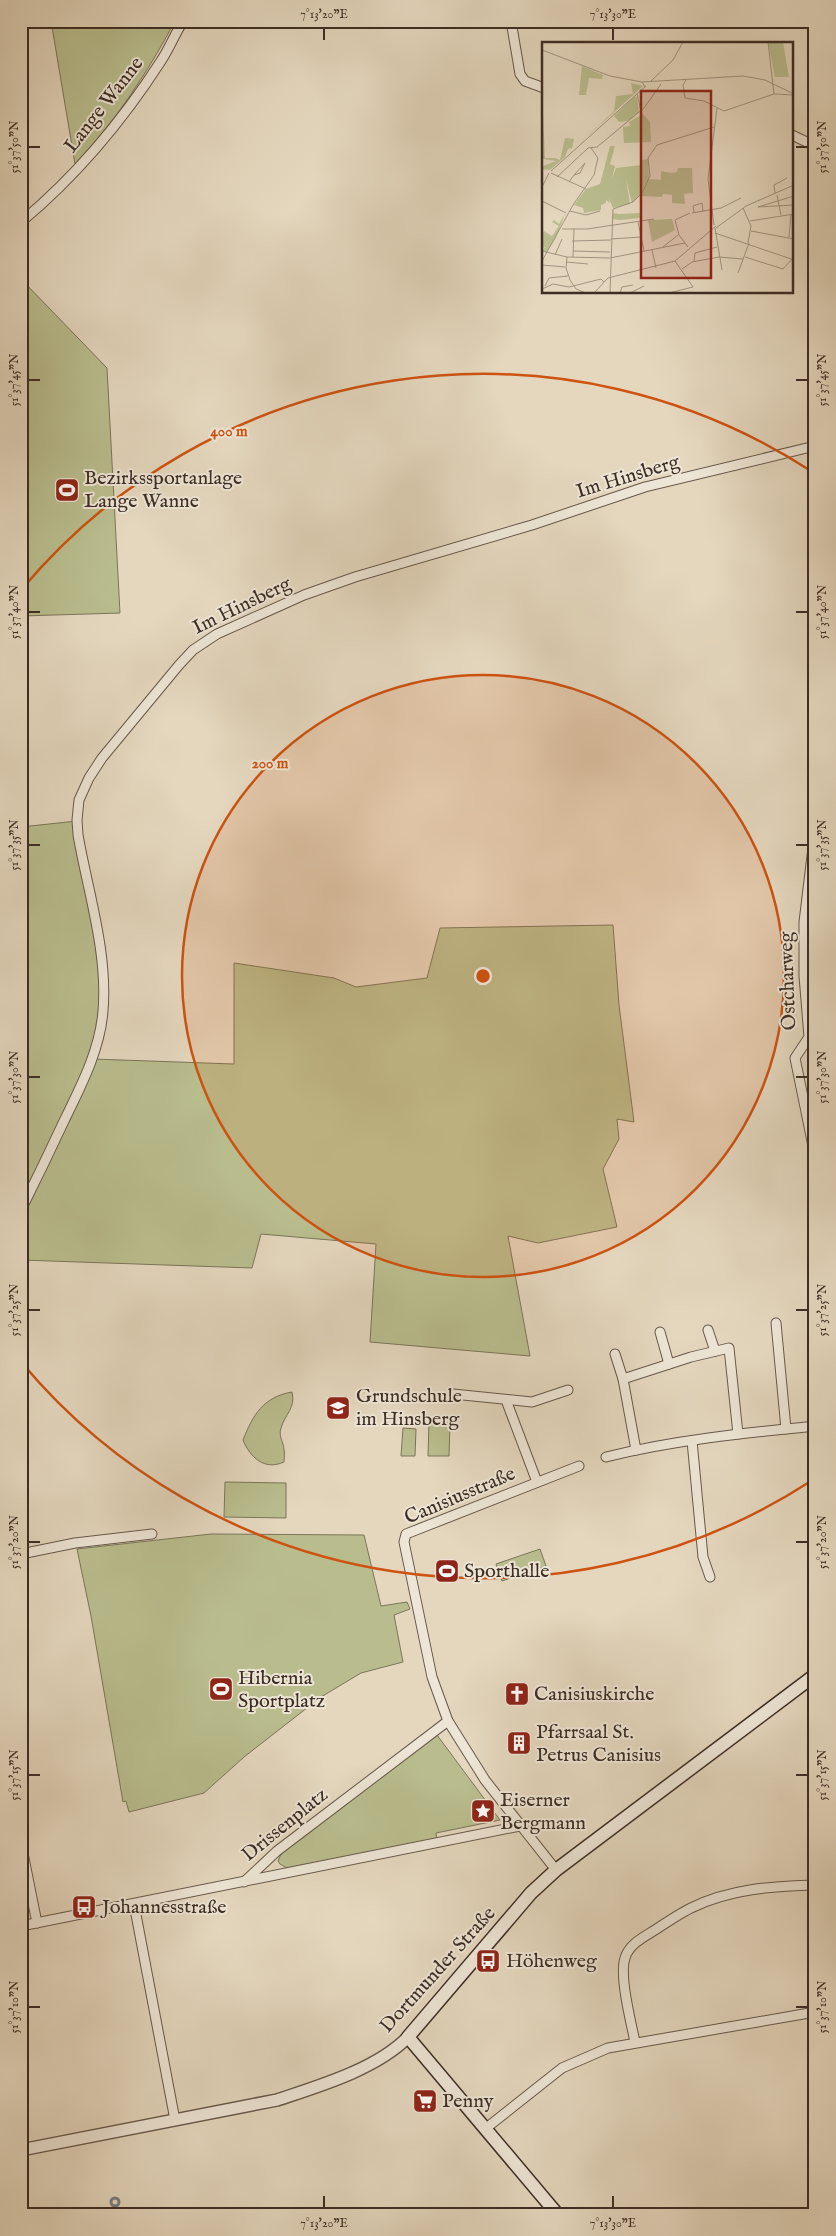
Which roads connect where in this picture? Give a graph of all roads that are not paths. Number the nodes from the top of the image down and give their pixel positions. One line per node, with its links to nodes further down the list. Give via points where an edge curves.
1 (183, 21): 6 (street, Lange Wanne, via 161,61 104,140)
2 (511, 21): 3 (street, via 520,74 525,81)
3 (542, 87)
4 (794, 136): 5 (street)
5 (815, 146)
6 (21, 222)
7 (815, 446): 10 (street, Im Hinsberg, via 645,487 532,525 355,576 217,634 193,650 102,758 79,800 78,835 102,966 102,1023 81,1086)
8 (815, 831): 9 (street, Ostcharweg, via 804,922 808,1037 794,1058)
9 (815, 1156)
10 (21, 1210)
11 (776, 1323): 22 (street)
12 (708, 1330): 14 (street)
13 (660, 1332): 16 (street)
14 (714, 1351): 16 (street); 23 (street, via 729,1348)
15 (615, 1354): 17 (street)
16 (669, 1364): 17 (street)
17 (623, 1379): 25 (street)
18 (568, 1390): 20 (street, via 532,1402)
19 (453, 1394): 20 (street)
20 (506, 1400): 28 (street, Canisiusstraße)
21 (815, 1426): 22 (street)
22 (786, 1429): 23 (street)
23 (738, 1434): 24 (street)
24 (692, 1441): 25 (street); 31 (street, via 703,1557)
25 (636, 1450): 26 (street)
26 (606, 1458)
27 (579, 1466): 28 (street, Canisiusstraße)
28 (537, 1482): 33 (street, Canisiusstraße, via 406,1534 404,1542 432,1677)
29 (152, 1534): 30 (street, via 75,1543)
30 (21, 1554)
31 (710, 1577)
32 (815, 1675): 36 (main road, Dortmunder Straße)
33 (448, 1721): 34 (street, via 485,1780); 37 (street, Drissenplatz, via 276,1851)
34 (520, 1826): 36 (street); 37 (street, Drissenplatz)
35 (21, 1842): 40 (street)
36 (556, 1870): 43 (main road, Dortmunder Straße, via 531,1893)
37 (244, 1882): 39 (street)
38 (815, 1885): 44 (street, via 748,1890 719,1896 691,1908 630,1947 624,1971)
39 (134, 1904): 40 (street); 45 (street)
40 (36, 1923): 41 (street)
41 (21, 1926)
42 (815, 2012): 44 (street)
43 (408, 2037): 45 (street, Dortmunder Straße, via 398,2047 360,2068 318,2086 277,2100); 46 (main road)
44 (635, 2042): 46 (street, via 608,2048 562,2068)
45 (175, 2120): 47 (street, Dortmunder Straße)
46 (485, 2129): 48 (main road)
47 (21, 2150)
48 (558, 2215)

